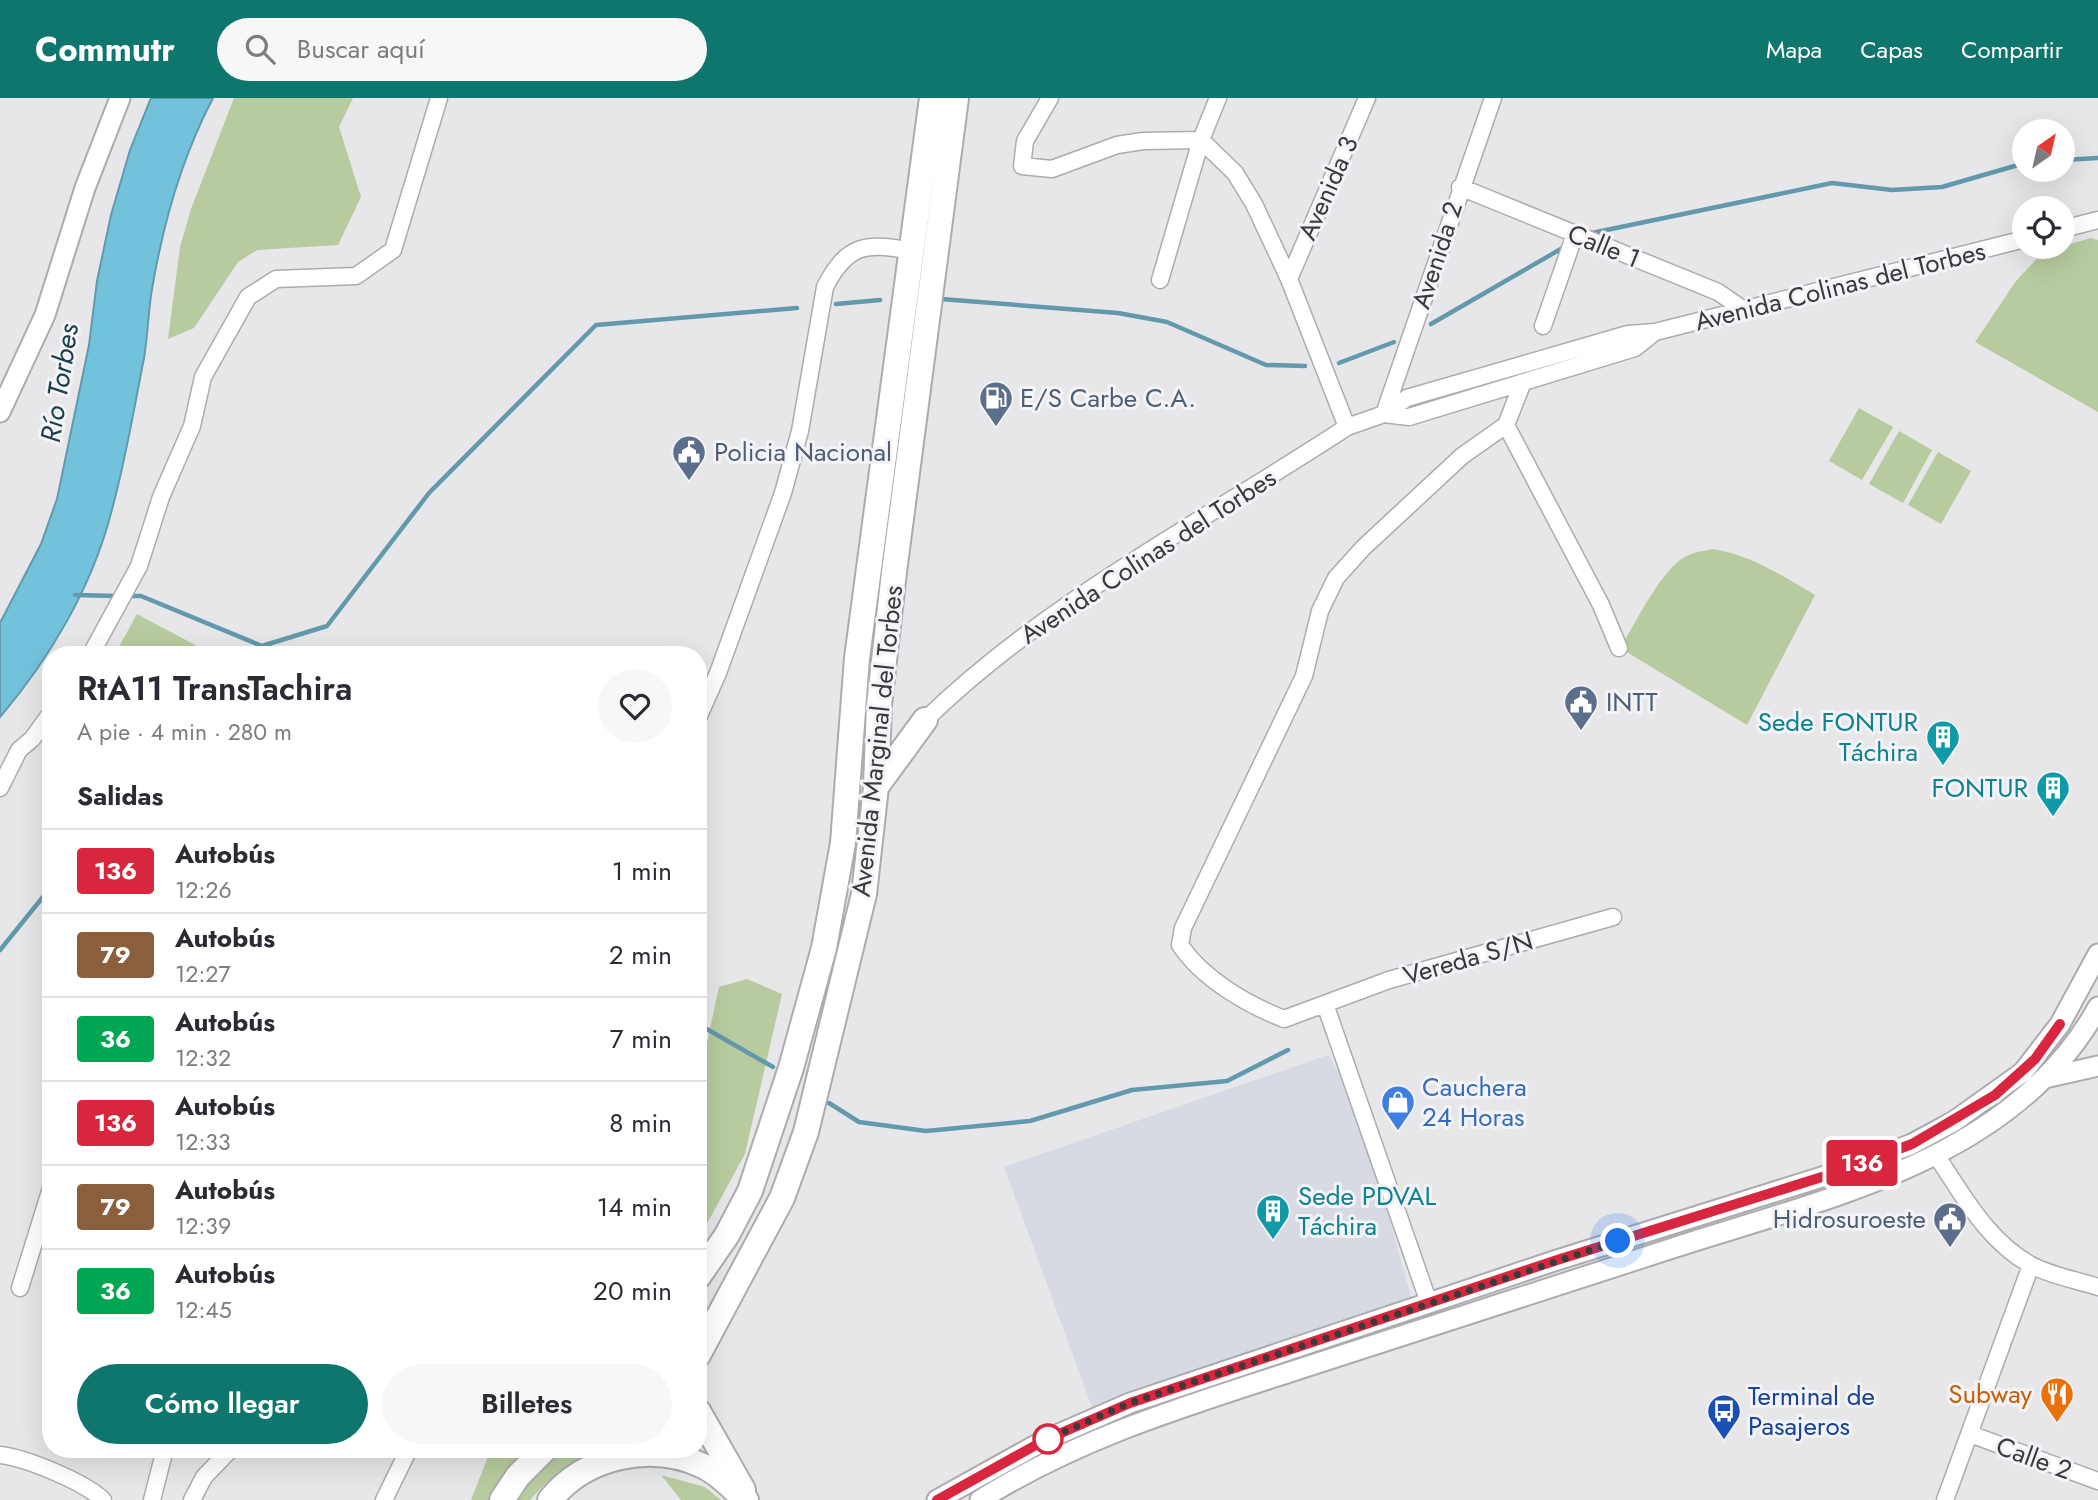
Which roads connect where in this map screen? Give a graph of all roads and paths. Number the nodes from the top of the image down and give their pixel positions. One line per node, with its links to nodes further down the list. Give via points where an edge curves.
1 (120, 98): 22 (street, via 85,188 45,315)
2 (439, 98): 26 (street, via 393,250 356,276 276,279 248,298 203,377 192,426 161,497 139,566)
3 (932, 98): 15 (highway, Avenida Marginal del Torbes)
4 (956, 98): 15 (highway, Avenida Marginal del Torbes)
5 (1050, 98): 9 (street, via 1025,141 1023,166 1052,169 1117,145)
6 (1218, 98): 9 (street)
7 (1367, 98): 16 (street, Avenida 3)
8 (1493, 98): 10 (street, Avenida 2)
9 (1200, 140): 16 (street, via 1235,173); 17 (street)
10 (1460, 187): 13 (street, Calle 1); 23 (street, Avenida 2)
11 (2098, 220): 12 (street)
12 (2075, 226)
13 (1575, 234): 18 (street, Calle 1, via 1718,292); 19 (street)
14 (2012, 242): 18 (street, Avenida Colinas del Torbes)
15 (923, 253): 28 (street, via 876,244 850,253 835,267 825,287 800,431 783,493); 29 (highway, Avenida Marginal del Torbes); 45 (highway, Avenida Marginal del Torbes, via 857,658 843,843 824,948 772,1132 750,1191)
16 (1289, 279): 25 (street)
17 (1160, 280)
18 (1744, 310): 20 (street, Avenida Colinas del Torbes)
19 (1543, 326)
20 (1655, 332): 21 (street, Avenida Colinas del Torbes, via 1635,348); 23 (street, Avenida Colinas del Torbes, via 1628,334 1407,398)
21 (1523, 382): 23 (street, Avenida Colinas del Torbes, via 1409,417); 24 (street)
22 (0, 412)
23 (1384, 414): 25 (street, Avenida Colinas del Torbes)
24 (1506, 425): 27 (street); 36 (street, Vereda S/N, via 1462,456 1336,578 1320,611 1304,676 1183,928 1180,945 1190,960 1266,1012 1284,1019)
25 (1347, 427): 30 (street, Avenida Colinas del Torbes, via 1100,581 966,679)
26 (95, 646)
27 (1619, 648)
28 (707, 699)
29 (879, 705): 30 (highway, via 891,718 912,723); 32 (highway, Avenida Marginal del Torbes)
30 (925, 720): 32 (highway)
31 (42, 725): 33 (street, via 19,750)
32 (876, 787): 50 (highway, Avenida Marginal del Torbes, via 864,894 806,1132 782,1198)
33 (0, 788)
34 (1613, 917): 36 (street, Vereda S/N, via 1390,980)
35 (2098, 954): 38 (street)
36 (1325, 1004): 49 (street)
37 (2098, 1007): 39 (street)
38 (2060, 1024): 39 (street); 49 (street, via 2035,1059 1995,1095 1912,1144)
39 (2087, 1033): 40 (street); 42 (street)
40 (2098, 1055)
41 (2098, 1066): 42 (street)
42 (2044, 1079): 43 (street, via 1976,1132)
43 (1936, 1155): 46 (street, via 2000,1242); 61 (street, via 1846,1192 1617,1268 1167,1410 1085,1442)
44 (42, 1217): 48 (street)
45 (707, 1264)
46 (2031, 1265): 47 (street); 52 (street)
47 (2098, 1287)
48 (20, 1288)
49 (1429, 1303): 69 (street, via 1118,1408 1045,1440)
50 (707, 1338)
51 (707, 1428): 68 (highway)
52 (1970, 1434): 60 (street, Calle 2); 70 (street)
53 (0, 1455): 62 (street, via 72,1481)
54 (163, 1458): 63 (street)
55 (222, 1458): 64 (street, via 204,1477)
56 (404, 1458): 65 (street)
57 (536, 1458): 66 (highway)
58 (612, 1458): 67 (highway, via 561,1485)
59 (670, 1458): 68 (highway, via 704,1466)
60 (2098, 1481)
61 (991, 1497)
62 (103, 1500)
63 (152, 1500)
64 (192, 1500)
65 (384, 1500)
66 (502, 1500)
67 (550, 1500)
68 (746, 1500)
69 (937, 1500)
70 (1945, 1500)

